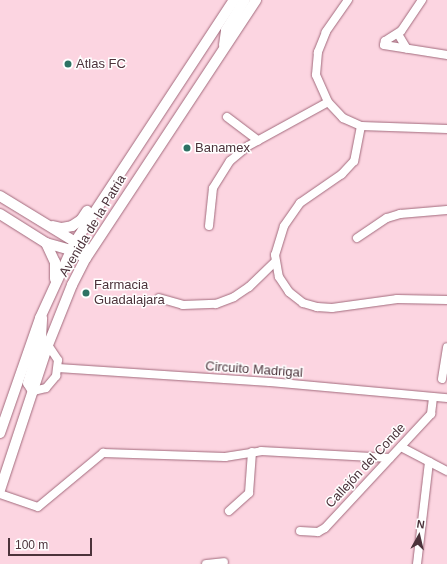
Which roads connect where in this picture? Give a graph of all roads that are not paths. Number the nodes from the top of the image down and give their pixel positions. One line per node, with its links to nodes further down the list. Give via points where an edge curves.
1 (234, 0): 15 (main road, Avenida de la Patria)
2 (245, 0): 7 (main road, via 226,30)
3 (256, 0): 7 (main road, Avenida de la Patria)
4 (348, 0): 10 (street, via 326,32 316,60 316,75)
5 (422, 0): 6 (street)
6 (398, 34): 8 (street); 8 (street, via 385,41 384,45)
7 (224, 47): 24 (main road, Avenida de la Patria)
8 (407, 49): 9 (street)
9 (447, 55)
10 (328, 102): 12 (street, via 343,118); 14 (street)
11 (227, 117): 14 (street)
12 (361, 126): 13 (street); 25 (street, via 354,161 348,170 306,199 293,212 278,242)
13 (447, 129)
14 (258, 140): 20 (street, via 230,161 219,175 213,188)
15 (110, 189): 19 (main road, via 96,199 76,224 62,228); 23 (main road, Avenida de la Patria)
16 (0, 196): 19 (main road)
17 (447, 210): 21 (street, via 400,214 387,218)
18 (0, 214): 22 (main road)
19 (45, 224): 23 (main road)
20 (209, 226)
21 (357, 238)
22 (46, 243): 23 (main road); 26 (main road, via 56,268)
23 (73, 246): 24 (main road); 26 (main road, Avenida de la Patria)
24 (88, 254): 30 (main road, Avenida de la Patria)
25 (274, 263): 27 (street, via 249,287 234,297 216,304 183,305); 28 (street, via 289,292 303,303 317,307 332,308 397,299)
26 (51, 293): 29 (main road, Avenida de la Patria)
27 (159, 298)
28 (447, 300)
29 (42, 314): 34 (main road, via 42,335 28,383); 37 (main road, Avenida de la Patria)
30 (48, 345): 32 (street, via 55,354); 34 (main road, Avenida de la Patria)
31 (447, 347): 33 (street)
32 (58, 368): 34 (street, via 52,384); 35 (street, Circuito Madrigal, via 270,382)
33 (442, 379)
34 (33, 391): 43 (main road, Avenida de la Patria)
35 (433, 398): 36 (street, Circuito Madrigal); 38 (street, Callejón del Conde, via 431,414)
36 (447, 398)
37 (0, 433)
38 (401, 447): 40 (street, Callejón del Conde); 41 (street)
39 (252, 452): 40 (street); 44 (street, via 225,457 103,453 38,507); 45 (street, via 249,493)
40 (390, 458): 46 (street, Callejón del Conde, via 324,528 318,532)
41 (429, 462): 42 (street); 49 (street)
42 (447, 471)
43 (0, 490)
44 (0, 494)
45 (229, 511)
46 (300, 531)
47 (224, 562): 48 (street)
48 (206, 564)
49 (416, 564)

